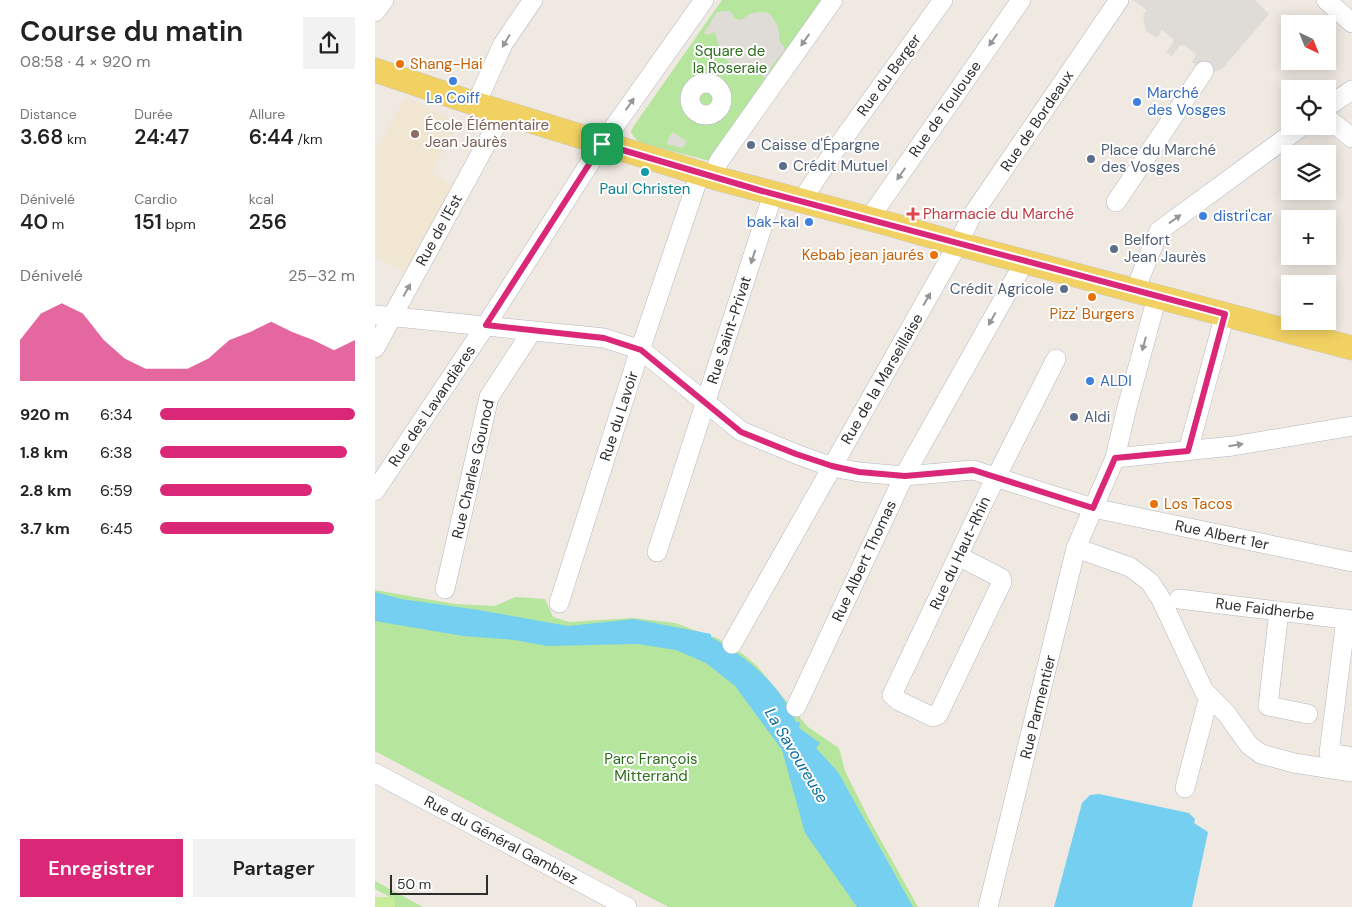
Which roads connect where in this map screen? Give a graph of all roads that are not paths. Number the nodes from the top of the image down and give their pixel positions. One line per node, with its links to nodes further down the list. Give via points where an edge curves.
1 (384, 0): 9 (street)
2 (533, 0): 15 (street, one-way to 15, via 503,44)
3 (704, 0): 20 (street, Rue des Lavandières, one-way to 3)
4 (833, 0): 21 (street, Rue du Lavoir, one-way to 21)
5 (943, 0): 23 (street, Rue du Berger)
6 (1021, 0): 25 (street, Rue de Toulouse, one-way to 25)
7 (1119, 0): 26 (street, Rue de Bordeaux, via 971,217)
8 (1326, 0): 10 (street)
9 (375, 12)
10 (1352, 22)
11 (375, 70): 15 (main road)
12 (1205, 72): 24 (street)
13 (1352, 90): 14 (street)
14 (1336, 101)
15 (476, 104): 16 (main road)
16 (503, 113): 20 (main road); 31 (street, Rue de l'Est, one-way to 16)
17 (1336, 125): 19 (street)
18 (1289, 135): 28 (street, one-way to 18, via 1159,231)
19 (1352, 138)
20 (602, 144): 21 (main road); 32 (street, Rue des Lavandières)
21 (706, 175): 22 (main road); 36 (street, Rue du Lavoir)
22 (773, 194): 23 (main road); 38 (street, Rue Saint-Privat, one-way to 38)
23 (802, 200): 25 (main road)
24 (1116, 202)
25 (869, 219): 26 (main road)
26 (958, 244): 27 (main road); 42 (street, Rue de la Marseillaise, one-way to 26)
27 (1025, 261): 28 (main road); 43 (street, Rue Albert Thomas, one-way to 43)
28 (1135, 290): 29 (main road)
29 (1157, 297): 30 (main road); 41 (street, Rue Parmentier, one-way to 41)
30 (1225, 314): 35 (main road); 40 (street)
31 (383, 316): 32 (street); 34 (street, Rue de l'Est)
32 (486, 325): 33 (street); 45 (street, Rue des Lavandières)
33 (532, 331): 36 (street, via 604,338); 51 (street, Rue Charles Gounod, via 489,397)
34 (375, 348)
35 (1352, 348)
36 (641, 350): 38 (street, Rue Albert 1er); 53 (street, Rue du Lavoir)
37 (1056, 359): 44 (street, Rue du Haut-Rhin)
38 (706, 403): 42 (street, Rue Albert 1er, via 741,432); 48 (street, Rue Saint-Privat)
39 (1352, 426): 40 (street, one-way to 39)
40 (1188, 451): 41 (street)
41 (1115, 458): 46 (street, Rue Parmentier)
42 (832, 466): 43 (street, Rue Albert 1er); 56 (street, Rue de la Marseillaise)
43 (905, 476): 44 (street, Rue Albert 1er, via 973,470); 58 (street, Rue Albert Thomas)
44 (997, 477): 46 (street, Rue Albert 1er); 49 (street, Rue du Haut-Rhin)
45 (375, 491)
46 (1093, 508): 47 (street, Rue Parmentier); 50 (street, Rue Albert 1er)
47 (1076, 548): 57 (street, via 1130,567 1150,582); 65 (street, Rue Parmentier)
48 (657, 552)
49 (958, 556): 49 (street, Rue du Haut-Rhin, via 892,695 933,717 938,715 1002,582 1001,578)
50 (1352, 562)
51 (445, 589)
52 (1179, 599): 54 (street, Rue Faidherbe)
53 (559, 603)
54 (1279, 611): 55 (street, Rue Faidherbe); 59 (street, via 1268,706)
55 (1349, 619): 60 (street, via 1329,753)
56 (732, 644)
57 (1209, 696): 61 (street, via 1249,745 1261,754); 63 (street)
58 (796, 707)
59 (1308, 714)
60 (1352, 757)
61 (1352, 772)
62 (375, 773): 64 (street, Rue du Général Gambiez)
63 (1185, 788)
64 (621, 906)
65 (988, 907)

